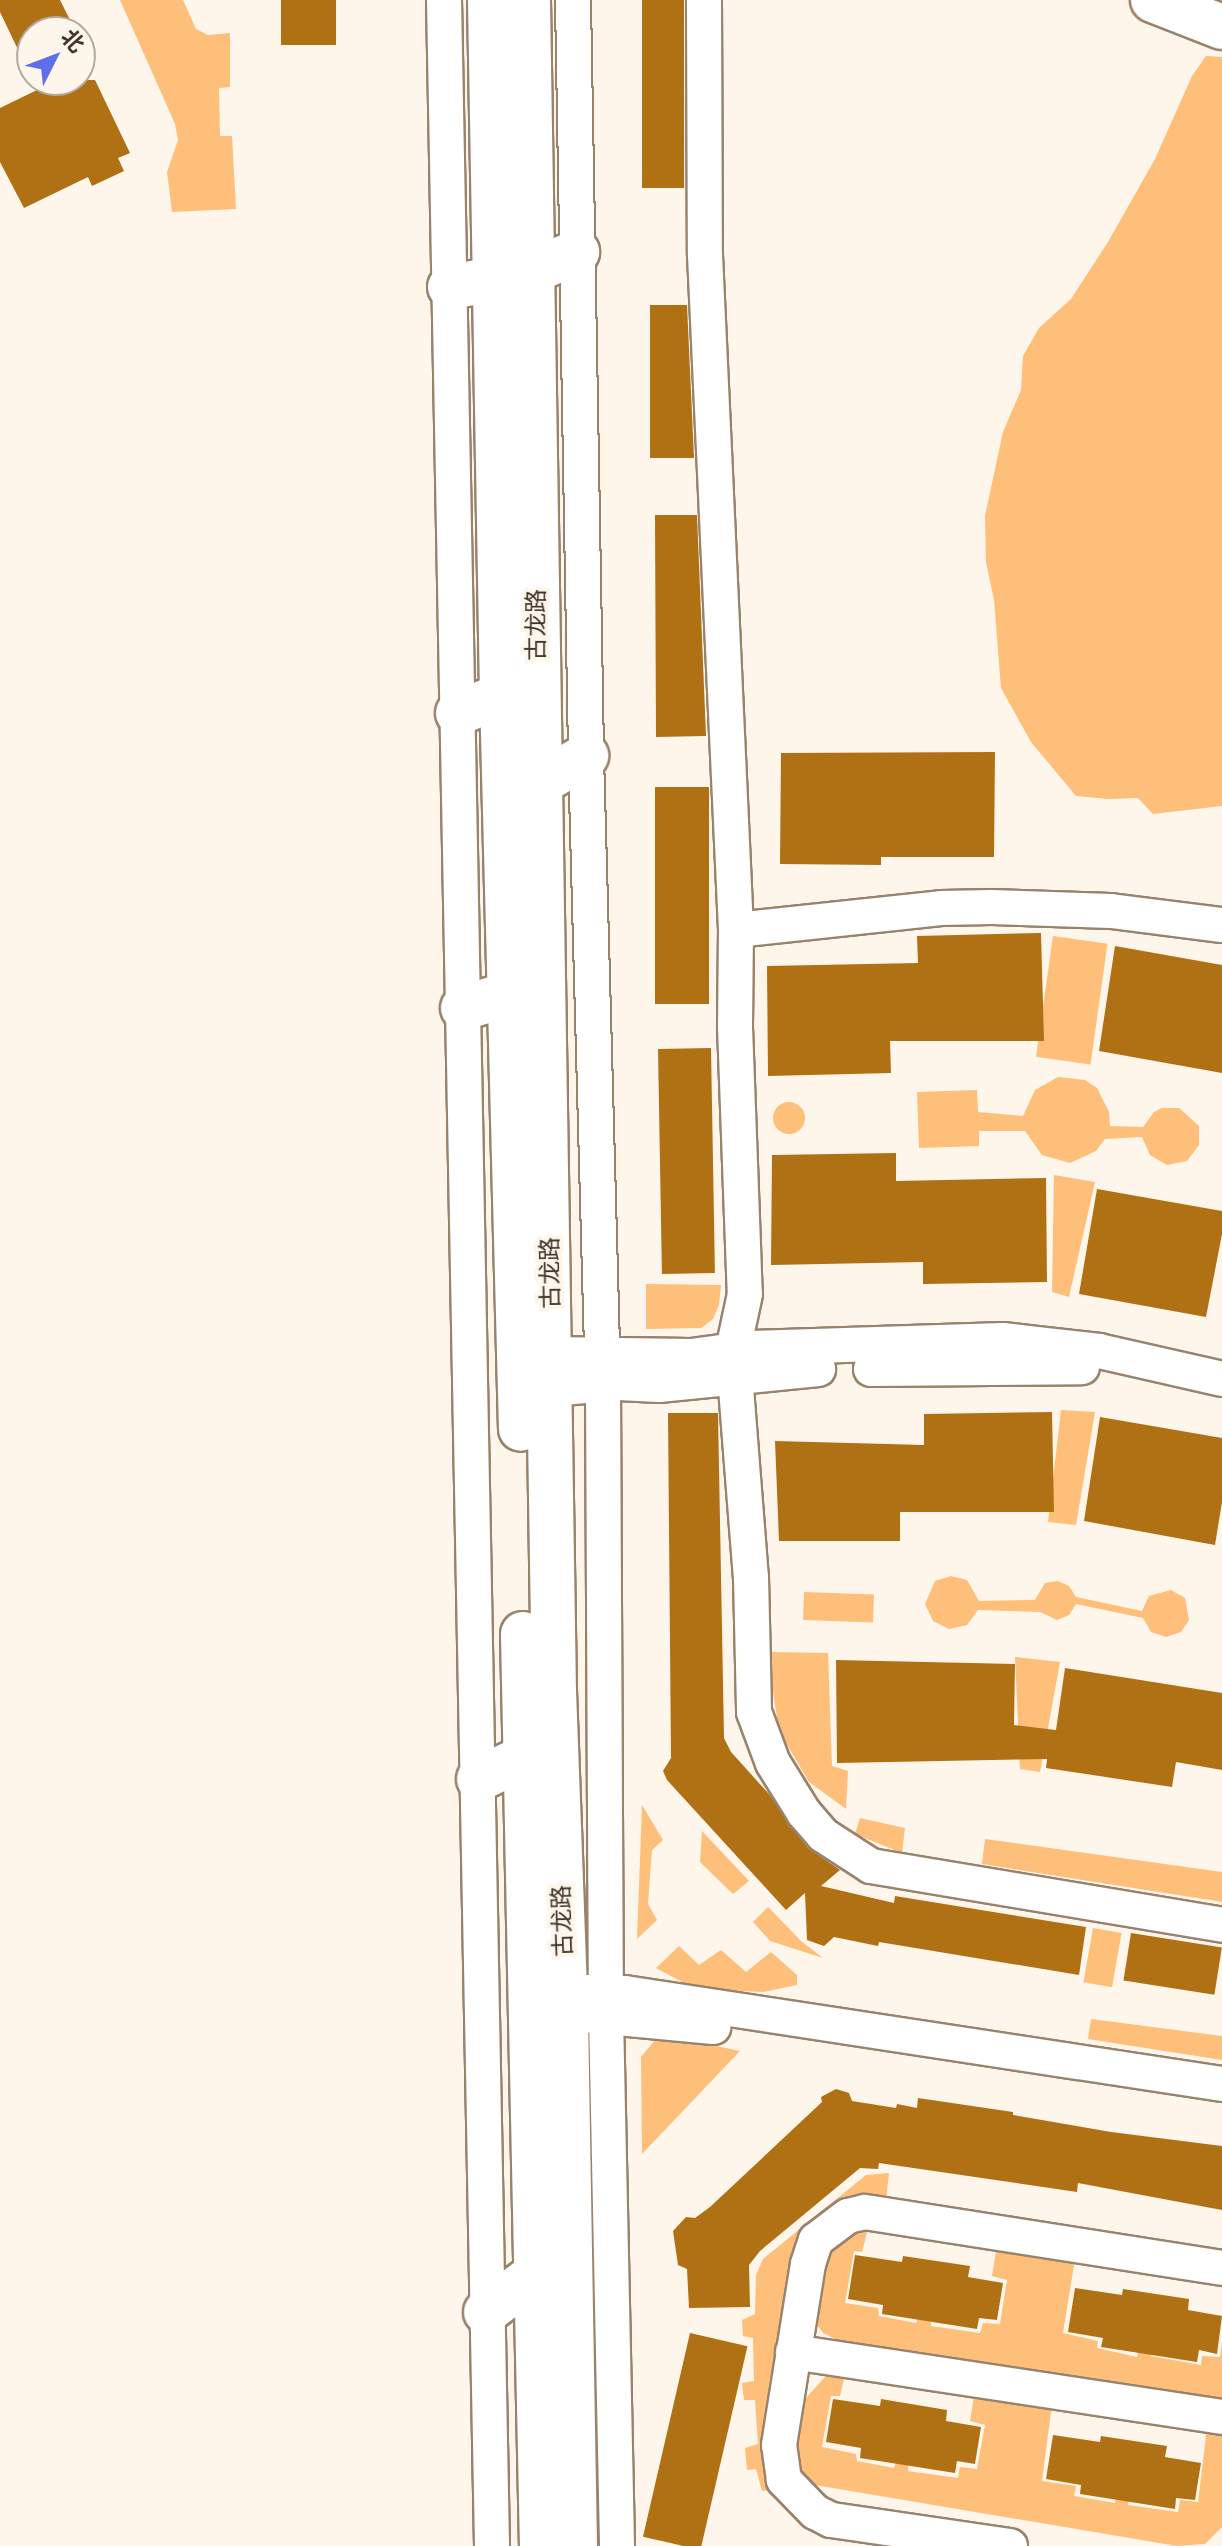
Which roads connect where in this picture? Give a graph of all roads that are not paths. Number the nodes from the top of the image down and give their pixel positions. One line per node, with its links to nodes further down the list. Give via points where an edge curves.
1 (444, 0): 10 (street)
2 (490, 0): 9 (main road, 古龙路)
3 (528, 0): 9 (main road, 古龙路)
4 (573, 0): 8 (street)
5 (704, 0): 16 (street, via 705,255)
6 (1153, 0): 7 (main road)
7 (1222, 27)
8 (577, 252): 9 (main road); 13 (street)
9 (515, 274): 10 (main road); 11 (main road, 古龙路); 14 (main road, 古龙路)
10 (450, 287): 12 (street)
11 (502, 695): 12 (main road); 17 (main road, 古龙路)
12 (458, 713): 18 (street)
13 (586, 756): 14 (main road); 20 (street)
14 (538, 784): 21 (main road, 古龙路)
15 (1222, 925): 16 (street, via 1111,911 992,907)
16 (736, 930): 19 (street, via 745,1294)
17 (509, 994): 18 (main road); 24 (main road, 古龙路, via 521,1366)
18 (463, 1008): 25 (street)
19 (735, 1364): 20 (street); 22 (street, via 975,1340 1099,1351); 23 (street, via 802,1369 1055,1365); 26 (street, via 751,1577 754,1712 786,1787 823,1835 871,1866 897,1873)
20 (601, 1371): 21 (street); 27 (street)
21 (552, 1372): 27 (main road, 古龙路, via 554,1691)
22 (1222, 1379)
23 (1222, 1395)
24 (525, 1757): 25 (main road); 31 (main road, 古龙路)
25 (479, 1779): 32 (street)
26 (1222, 1925)
27 (586, 2004): 28 (street); 29 (street); 37 (main road, 古龙路); 38 (street)
28 (1222, 2084)
29 (1222, 2100)
30 (1222, 2268): 33 (street, via 865,2212 848,2216 816,2240)
31 (538, 2272): 32 (main road); 36 (main road, 古龙路)
32 (486, 2312): 35 (street)
33 (793, 2352): 34 (street); 39 (street, via 779,2445 784,2480 799,2498 831,2520)
34 (1222, 2417)
35 (492, 2546)
36 (542, 2546)
37 (575, 2546)
38 (617, 2546)
39 (1010, 2546)

